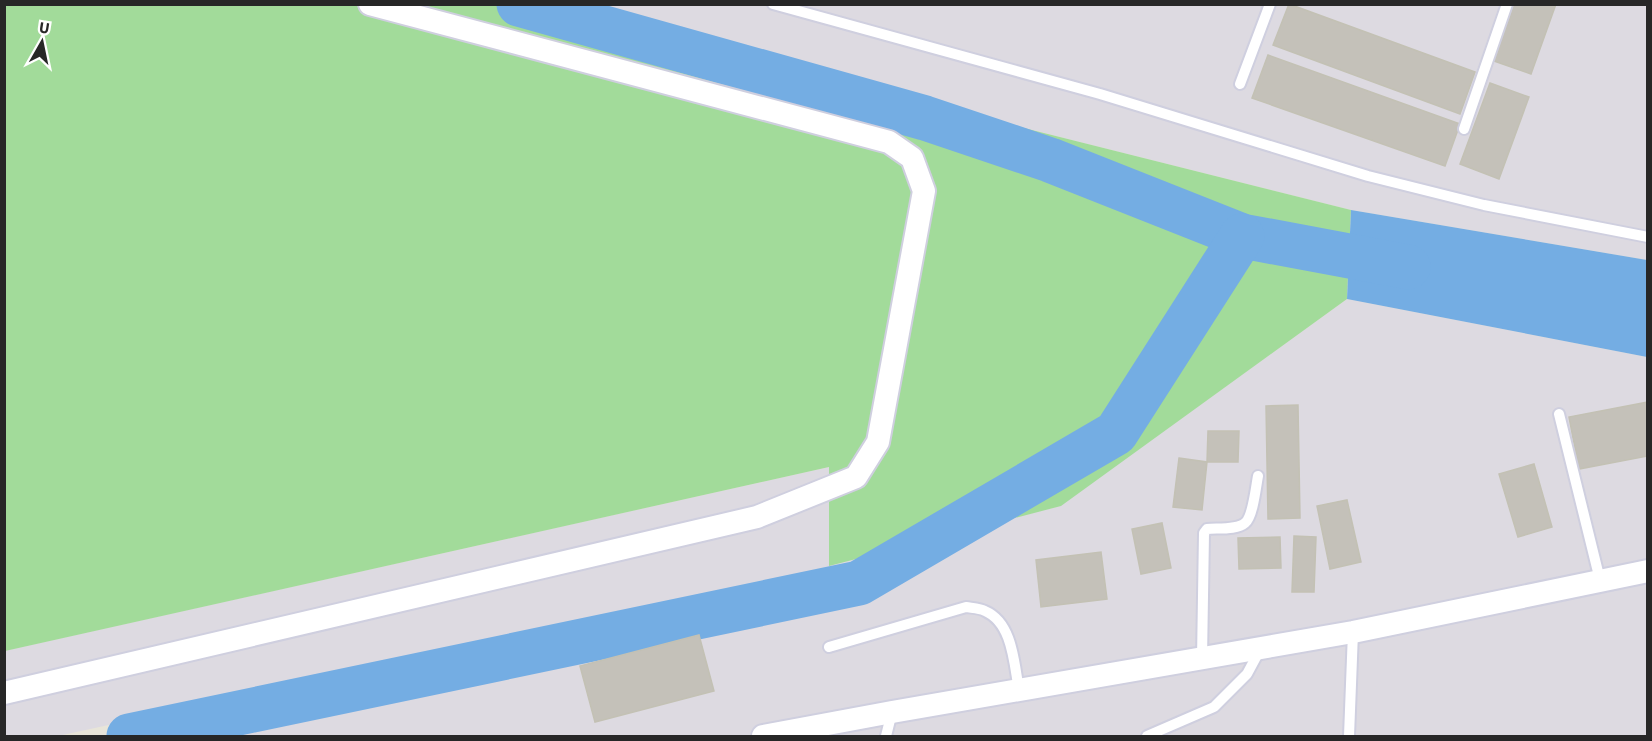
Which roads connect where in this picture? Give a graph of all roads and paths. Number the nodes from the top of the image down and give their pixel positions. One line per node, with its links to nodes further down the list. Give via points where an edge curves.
1 (370, 4): 17 (street, via 889,142 912,158 924,191 878,442 856,477 757,517)
2 (773, 4): 7 (lane, via 1100,94 1368,176 1484,205)
3 (1270, 4): 5 (lane)
4 (1507, 4): 6 (lane)
5 (1240, 84)
6 (1464, 129)
7 (1647, 237)
8 (1559, 414): 11 (lane)
9 (1258, 476): 15 (lane, via 1250,517 1245,523 1207,529 1204,533)
10 (1647, 571): 11 (street)
11 (1600, 580): 12 (street)
12 (1353, 632): 14 (street); 22 (lane)
13 (830, 647): 16 (lane, via 966,608 984,610 998,621 1009,640)
14 (1262, 648): 15 (street); 21 (lane, via 1247,674 1214,706)
15 (1202, 659): 16 (street)
16 (1019, 690): 18 (street)
17 (4, 693)
18 (892, 712): 19 (street); 20 (lane)
19 (763, 736)
20 (886, 736)
21 (1147, 736)
22 (1349, 736)

